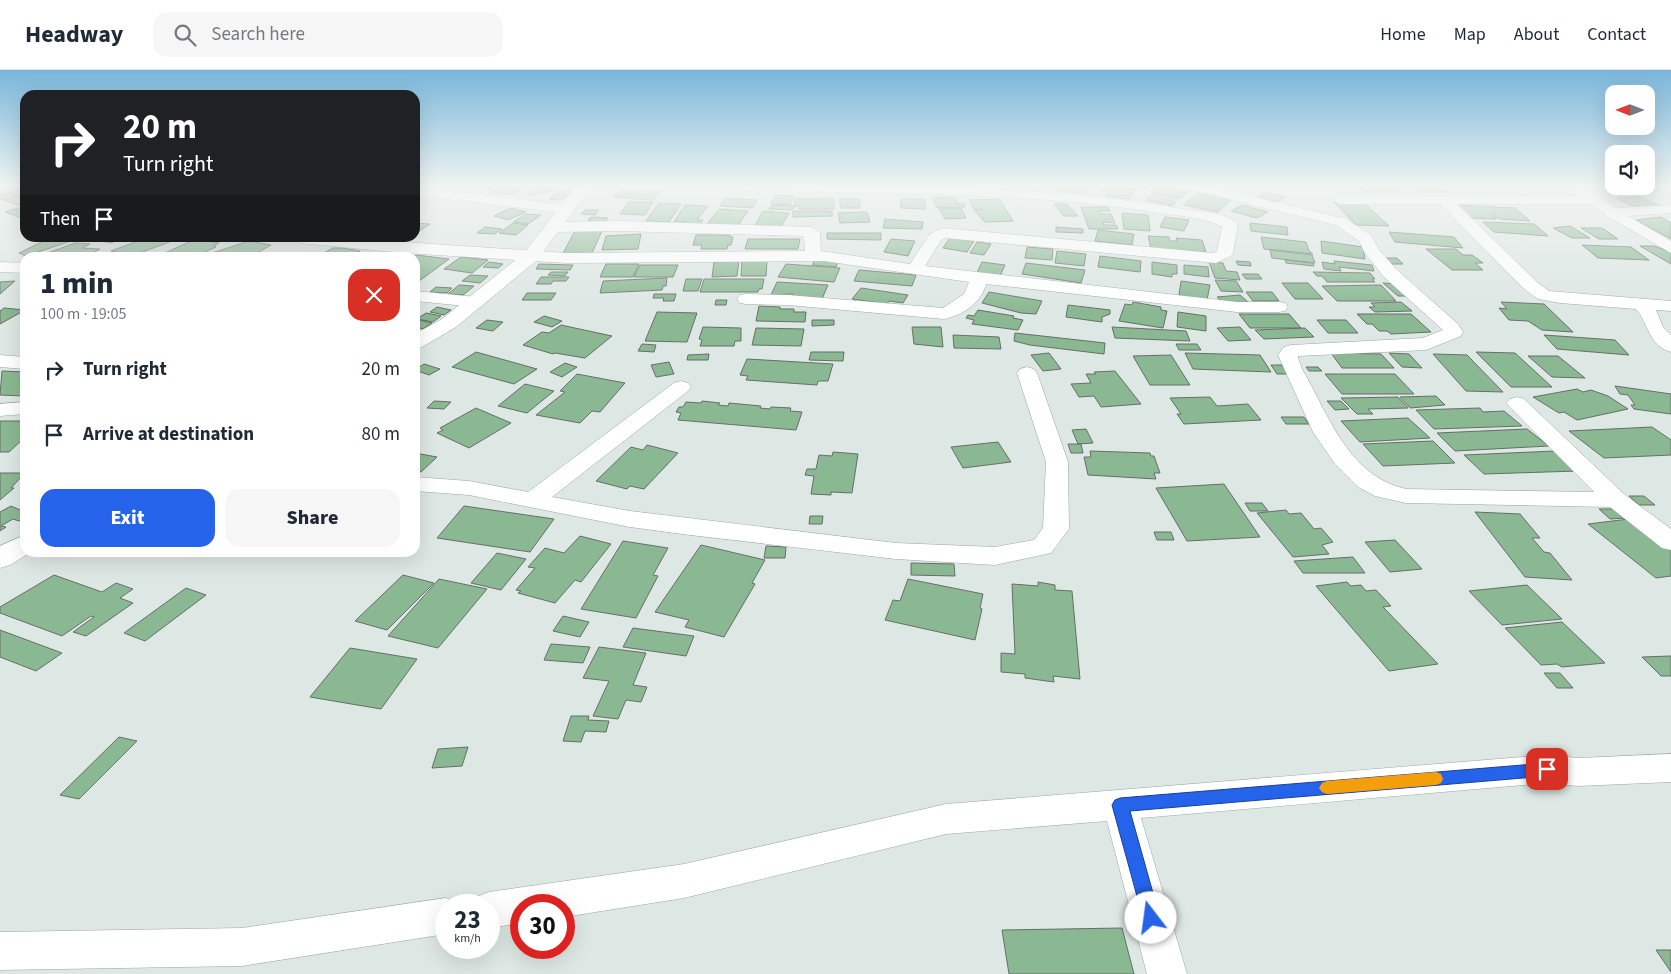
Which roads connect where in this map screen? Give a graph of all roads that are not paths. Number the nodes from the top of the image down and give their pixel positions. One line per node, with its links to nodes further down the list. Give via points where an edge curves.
1 (552, 227): 10 (street)
2 (659, 227): 9 (street, via 812,232)
3 (1230, 227): 13 (street, via 1225,253 1216,258 943,233 935,237)
4 (1351, 227): 31 (street, via 1366,238 1373,253 1390,273 1454,332 1426,344 1304,349 1288,355 1324,432 1343,459 1366,482 1406,496)
5 (1472, 227): 18 (street, via 1544,295)
6 (1635, 227): 8 (street)
7 (348, 242): 10 (street)
8 (1671, 248)
9 (813, 256): 10 (street); 13 (street)
10 (530, 257): 17 (street)
11 (0, 267): 12 (street)
12 (20, 268)
13 (915, 269): 14 (street)
14 (974, 278): 16 (street, via 978,289 956,311 944,314); 20 (street, via 1237,307)
15 (420, 296): 17 (street)
16 (746, 299)
17 (476, 302): 21 (street)
18 (1641, 304): 19 (street); 22 (street, via 1655,329)
19 (1671, 306)
20 (1279, 307)
21 (420, 340)
22 (1671, 346)
23 (0, 361): 24 (street)
24 (20, 363)
25 (1027, 373): 32 (street, via 1057,462 1056,529 1042,547 995,556 896,551 640,521)
26 (681, 387): 32 (street)
27 (1517, 403): 31 (street)
28 (20, 408): 29 (street)
29 (0, 410)
30 (420, 484): 32 (street, via 469,488)
31 (1616, 500): 33 (street)
32 (531, 501)
33 (1671, 542)
34 (20, 547): 35 (street)
35 (0, 558)
36 (1671, 768): 37 (street, via 1578,772 1547,769)
37 (1120, 805): 38 (street, via 946,819 684,880); 41 (street)
38 (500, 908)
39 (435, 918): 40 (street, via 242,947)
40 (0, 951)
41 (1167, 974)

